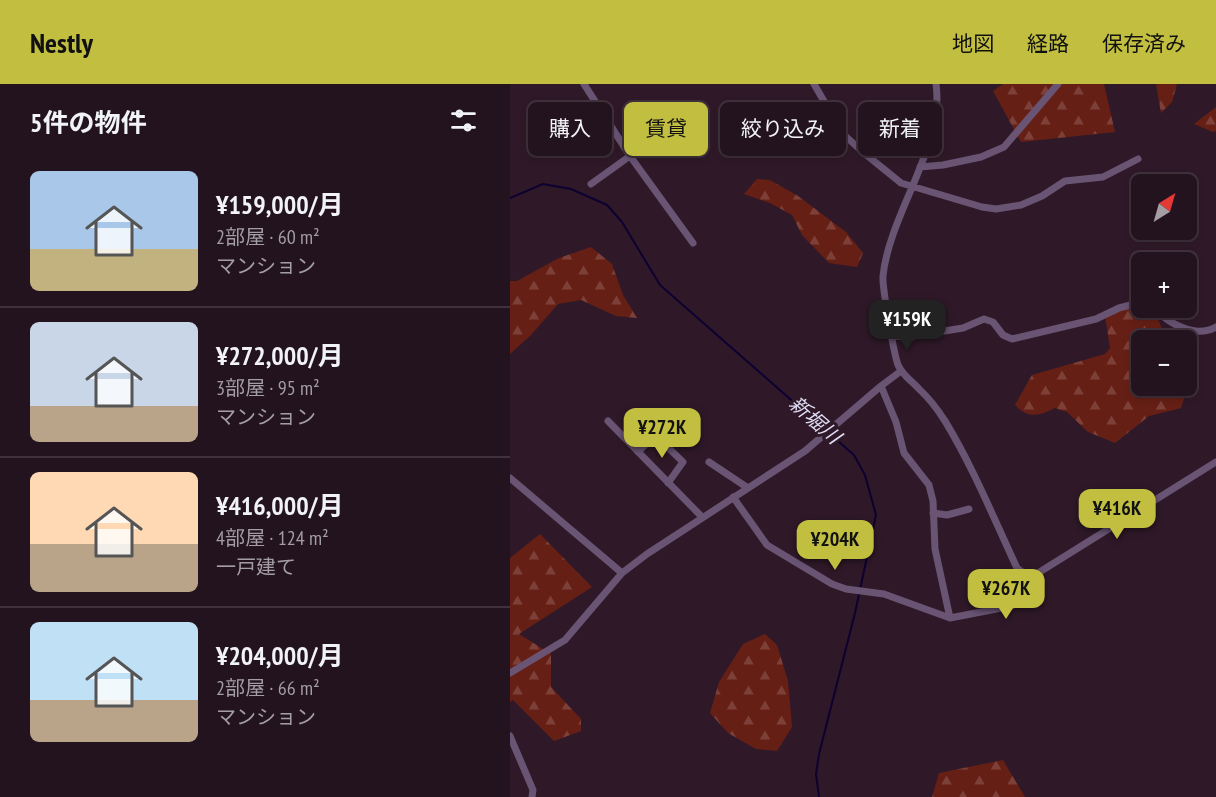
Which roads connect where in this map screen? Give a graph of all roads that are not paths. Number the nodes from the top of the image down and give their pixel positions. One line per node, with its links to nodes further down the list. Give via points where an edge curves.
1 (584, 84): 5 (street)
2 (814, 84): 10 (street, via 852,143 901,183)
3 (936, 84): 8 (street, via 933,125)
4 (1058, 84): 8 (street, via 1004,147 981,157)
5 (624, 147)
6 (630, 156): 9 (street); 11 (street)
7 (1138, 159): 10 (street, via 1103,177 1065,181 1021,205 996,209)
8 (920, 167): 10 (street)
9 (591, 184)
10 (912, 187): 15 (street, via 883,277)
11 (693, 243)
12 (1131, 305): 15 (street, via 1096,319 1012,339 984,319 963,328)
13 (1165, 318): 14 (street, via 1192,330 1209,331)
14 (1216, 327)
15 (893, 336): 16 (street)
16 (901, 371): 17 (street); 30 (street, via 944,420 1017,568)
17 (881, 386): 24 (street, via 805,451); 27 (street, via 904,453 929,485)
18 (608, 421): 19 (street)
19 (638, 452): 23 (street); 23 (street, via 655,435 683,462)
20 (709, 462): 24 (street)
21 (1216, 462): 30 (street)
22 (510, 477): 29 (street)
23 (668, 483): 28 (street)
24 (748, 488): 25 (street)
25 (733, 497): 28 (street); 31 (street, via 767,545 832,584 884,594)
26 (969, 509): 27 (street, via 947,515)
27 (933, 513): 31 (street, via 935,549)
28 (702, 518): 29 (street)
29 (622, 573): 32 (street, via 565,640)
30 (1030, 578): 31 (street, via 1012,606)
31 (950, 618)
32 (510, 673)
33 (510, 736): 34 (street)
34 (532, 797)

